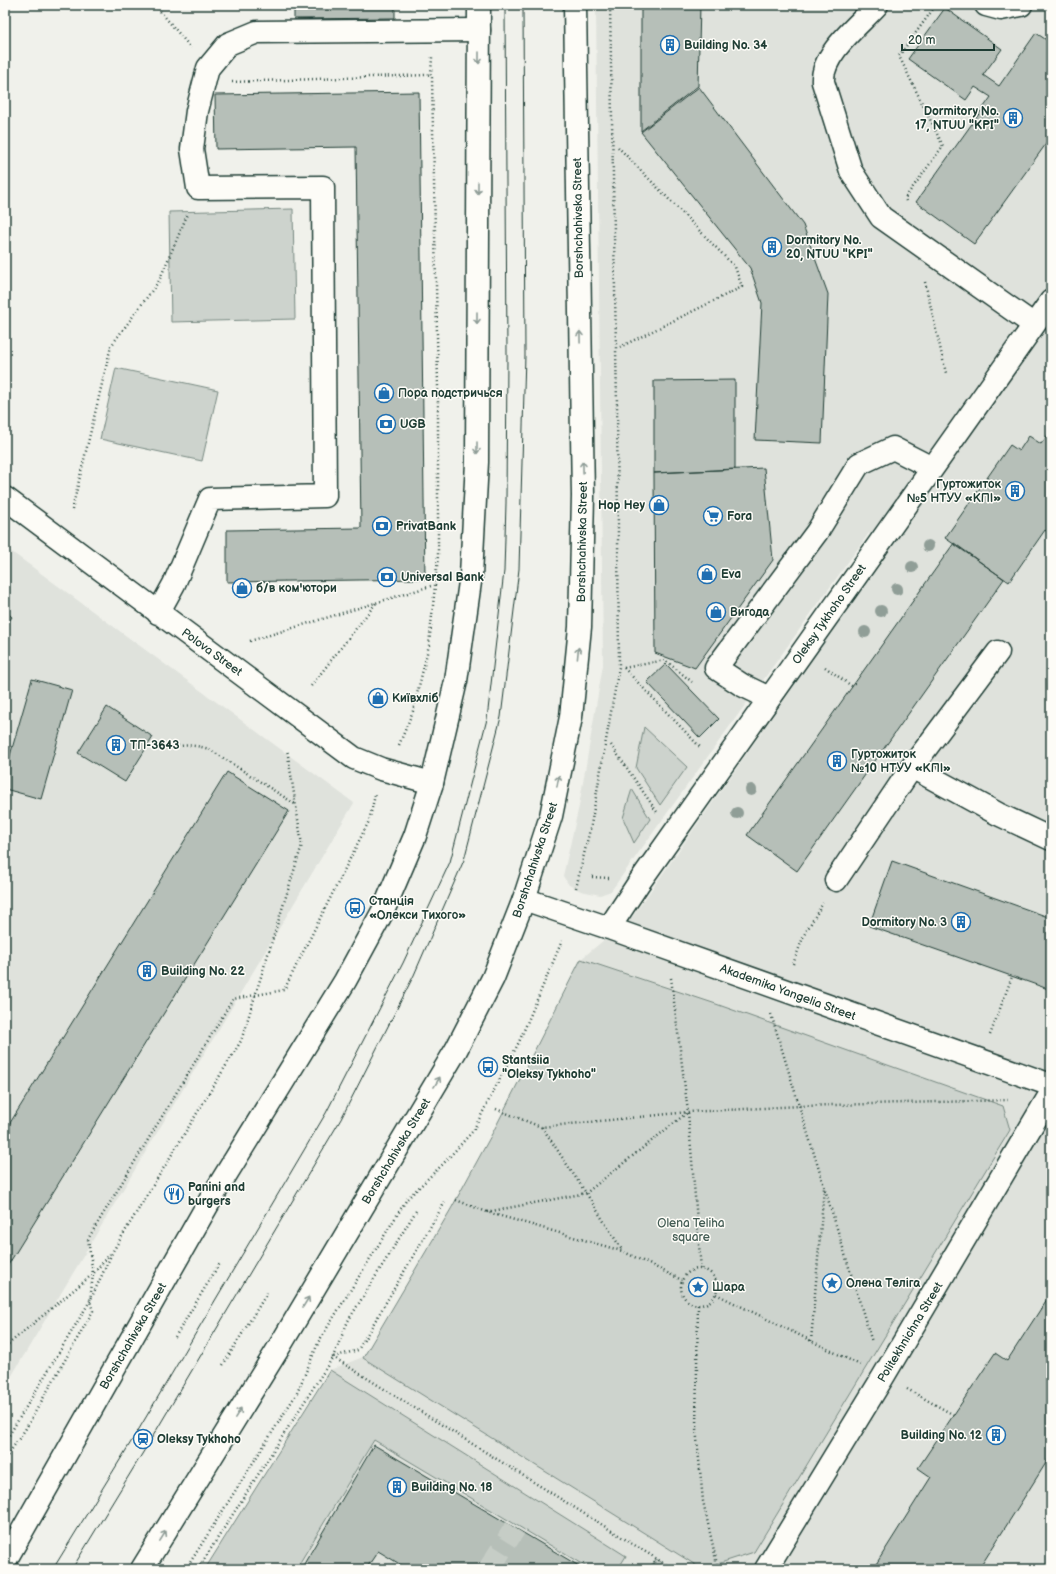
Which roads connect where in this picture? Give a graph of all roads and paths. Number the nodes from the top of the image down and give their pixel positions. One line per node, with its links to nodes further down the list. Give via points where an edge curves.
1 (155, 5): 12 (path)
2 (479, 5): 9 (main road, Borshchahivska Street)
3 (575, 5): 44 (main road, Borshchahivska Street, one-way to 3, via 553,809 571,717 580,627 583,496)
4 (610, 5): 45 (path, via 619,667 591,825)
5 (877, 5): 15 (main road, via 831,54 824,68 823,82 851,171 882,217)
6 (936, 5): 15 (path, via 899,56 943,146 906,198)
7 (986, 5): 8 (main road, via 1001,9)
8 (1021, 5)
9 (479, 30): 10 (main road); 39 (main road, Borshchahivska Street, one-way to 39, via 477,462 471,575 456,682)
10 (434, 31): 11 (path); 12 (main road, via 257,32 228,44)
11 (431, 74): 12 (path); 38 (path, via 438,379 438,556 429,645 413,711 393,758)
12 (206, 76): 14 (main road, via 196,111 192,149)
13 (618, 147): 18 (path, via 735,267 742,287)
14 (198, 188): 22 (path, via 159,281 111,346); 25 (main road, via 323,187 324,496 210,499 174,584)
15 (916, 240): 17 (main road); 19 (path)
16 (1051, 301): 17 (main road, Oleksy Tykhoho Street)
17 (1034, 325): 20 (main road, Oleksy Tykhoho Street)
18 (620, 347)
19 (946, 373)
20 (932, 468): 32 (main road, Oleksy Tykhoho Street); 32 (main road, via 893,448 859,464 817,532 716,668 742,685)
21 (5, 498): 25 (main road, Polova Street)
22 (72, 510)
23 (431, 586): 24 (path)
24 (377, 603): 26 (path); 30 (path)
25 (158, 613): 38 (main road, Polova Street, via 354,758)
26 (250, 640)
27 (998, 652): 37 (main road)
28 (824, 667): 31 (path)
29 (694, 683): 36 (path, via 665,660 624,668)
30 (311, 686)
31 (853, 687)
32 (770, 698): 46 (main road, Oleksy Tykhoho Street)
33 (611, 745): 41 (path)
34 (166, 748): 40 (path, via 195,745 209,749)
35 (287, 749): 40 (path)
36 (702, 749)
37 (912, 767): 42 (main road, via 998,814); 43 (main road)
38 (381, 769): 39 (main road, Polova Street); 50 (path, via 369,821 284,990)
39 (432, 783): 87 (main road, Borshchahivska Street, via 415,836 383,911 368,939 212,1197)
40 (295, 804): 50 (path, via 302,845)
41 (658, 812)
42 (1051, 839)
43 (836, 880): 47 (path, via 804,935)
44 (524, 899): 45 (main road, Akademika Yangelia Street); 88 (main road, Borshchahivska Street, one-way to 44, via 282,1342 456,1050 492,978)
45 (570, 914): 46 (main road, Akademika Yangelia Street); 89 (path, via 560,947 519,1042 473,1131 407,1199 319,1341 297,1393)
46 (609, 928): 53 (main road, Akademika Yangelia Street)
47 (792, 966)
48 (671, 976): 58 (path)
49 (1012, 977): 52 (path)
50 (257, 994): 66 (path, via 241,1041); 70 (path, via 233,999 88,1239)
51 (770, 1010): 56 (path)
52 (990, 1036)
53 (1051, 1085)
54 (1051, 1094): 81 (main road, Politekhnichna Street)
55 (1015, 1100): 56 (path)
56 (800, 1106): 58 (path); 60 (path)
57 (496, 1109): 59 (path)
58 (688, 1112): 59 (path); 61 (path); 69 (path)
59 (541, 1127): 61 (path)
60 (824, 1186): 77 (path); 81 (path)
61 (586, 1193): 65 (path); 67 (path)
62 (456, 1200): 65 (path)
63 (445, 1202): 79 (path, via 358,1350)
64 (416, 1211): 79 (path, via 348,1321)
65 (487, 1212): 67 (path)
66 (113, 1251): 70 (path); 74 (path)
67 (622, 1251): 71 (path)
68 (220, 1263): 76 (path)
69 (702, 1269): 71 (path, via 690,1271); 73 (path, via 715,1278)
70 (93, 1274): 74 (path); 78 (path)
71 (682, 1280): 75 (path, via 683,1295 689,1302)
72 (267, 1293): 80 (path)
73 (716, 1294): 75 (path, via 709,1302); 77 (path)
74 (90, 1301): 84 (path); 85 (path, via 93,1311 25,1430)
75 (698, 1305): 93 (path, via 696,1428 704,1501)
76 (175, 1337)
77 (811, 1341): 81 (path)
78 (5, 1347)
79 (333, 1357): 86 (path); 90 (path)
80 (223, 1366)
81 (883, 1376): 94 (main road, Politekhnichna Street)
82 (927, 1400): 83 (path)
83 (954, 1415)
84 (5, 1442)
85 (5, 1459)
86 (656, 1559): 91 (path); 92 (path)
87 (5, 1561)
88 (142, 1569)
89 (186, 1569)
90 (198, 1569)
91 (650, 1569)
92 (673, 1569)
93 (718, 1569)
94 (766, 1569)

